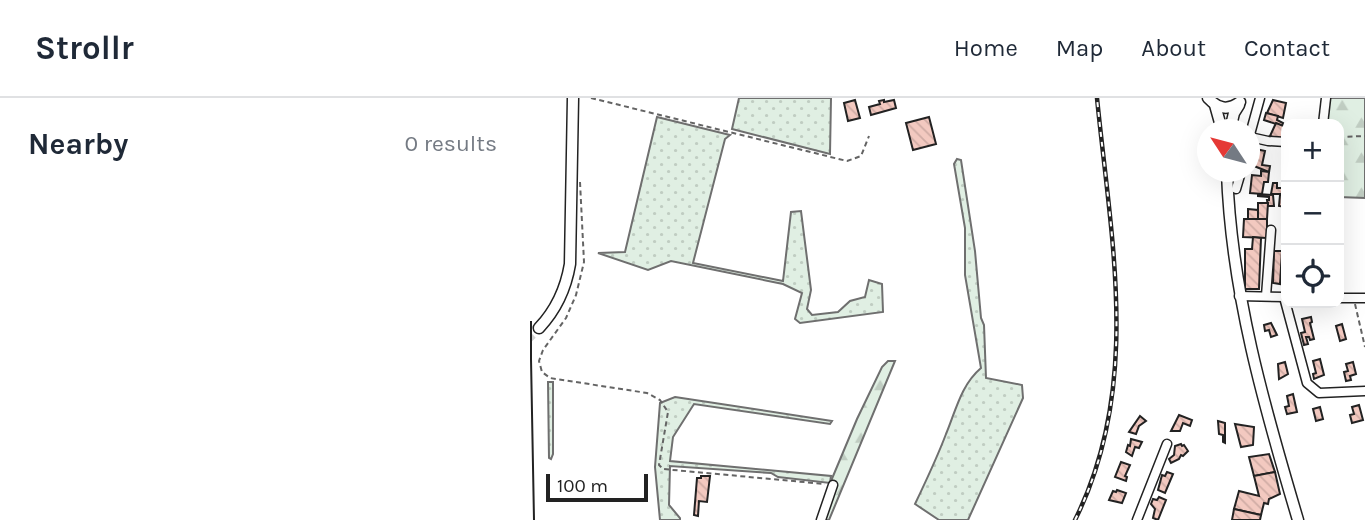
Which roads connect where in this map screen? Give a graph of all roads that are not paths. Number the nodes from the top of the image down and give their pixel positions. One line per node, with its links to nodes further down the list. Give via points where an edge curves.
1 (573, 98): 23 (main road, via 566,261 552,303)
2 (1260, 98): 8 (street)
3 (1326, 98): 9 (street)
4 (1241, 100): 5 (main road, via 1228,108); 7 (main road)
5 (1211, 102): 6 (main road)
6 (1218, 119)
7 (1233, 119)
8 (1255, 119)
9 (1324, 119)
10 (1260, 139): 11 (street)
11 (1281, 142)
12 (1228, 182): 16 (main road)
13 (1238, 182): 14 (street)
14 (1236, 189)
15 (1271, 230): 17 (street)
16 (1239, 296): 17 (street); 31 (main road)
17 (1266, 296): 18 (street)
18 (1281, 297)
19 (1344, 298): 20 (street)
20 (1365, 298)
21 (1288, 308): 25 (street, via 1307,383 1319,393)
22 (525, 321): 24 (highway, bridge)
23 (538, 325)
24 (526, 359): 28 (highway)
25 (1365, 391)
26 (1167, 444): 30 (street)
27 (833, 485): 29 (street)
28 (528, 520)
29 (821, 520)
30 (1137, 520)
31 (1297, 520)

